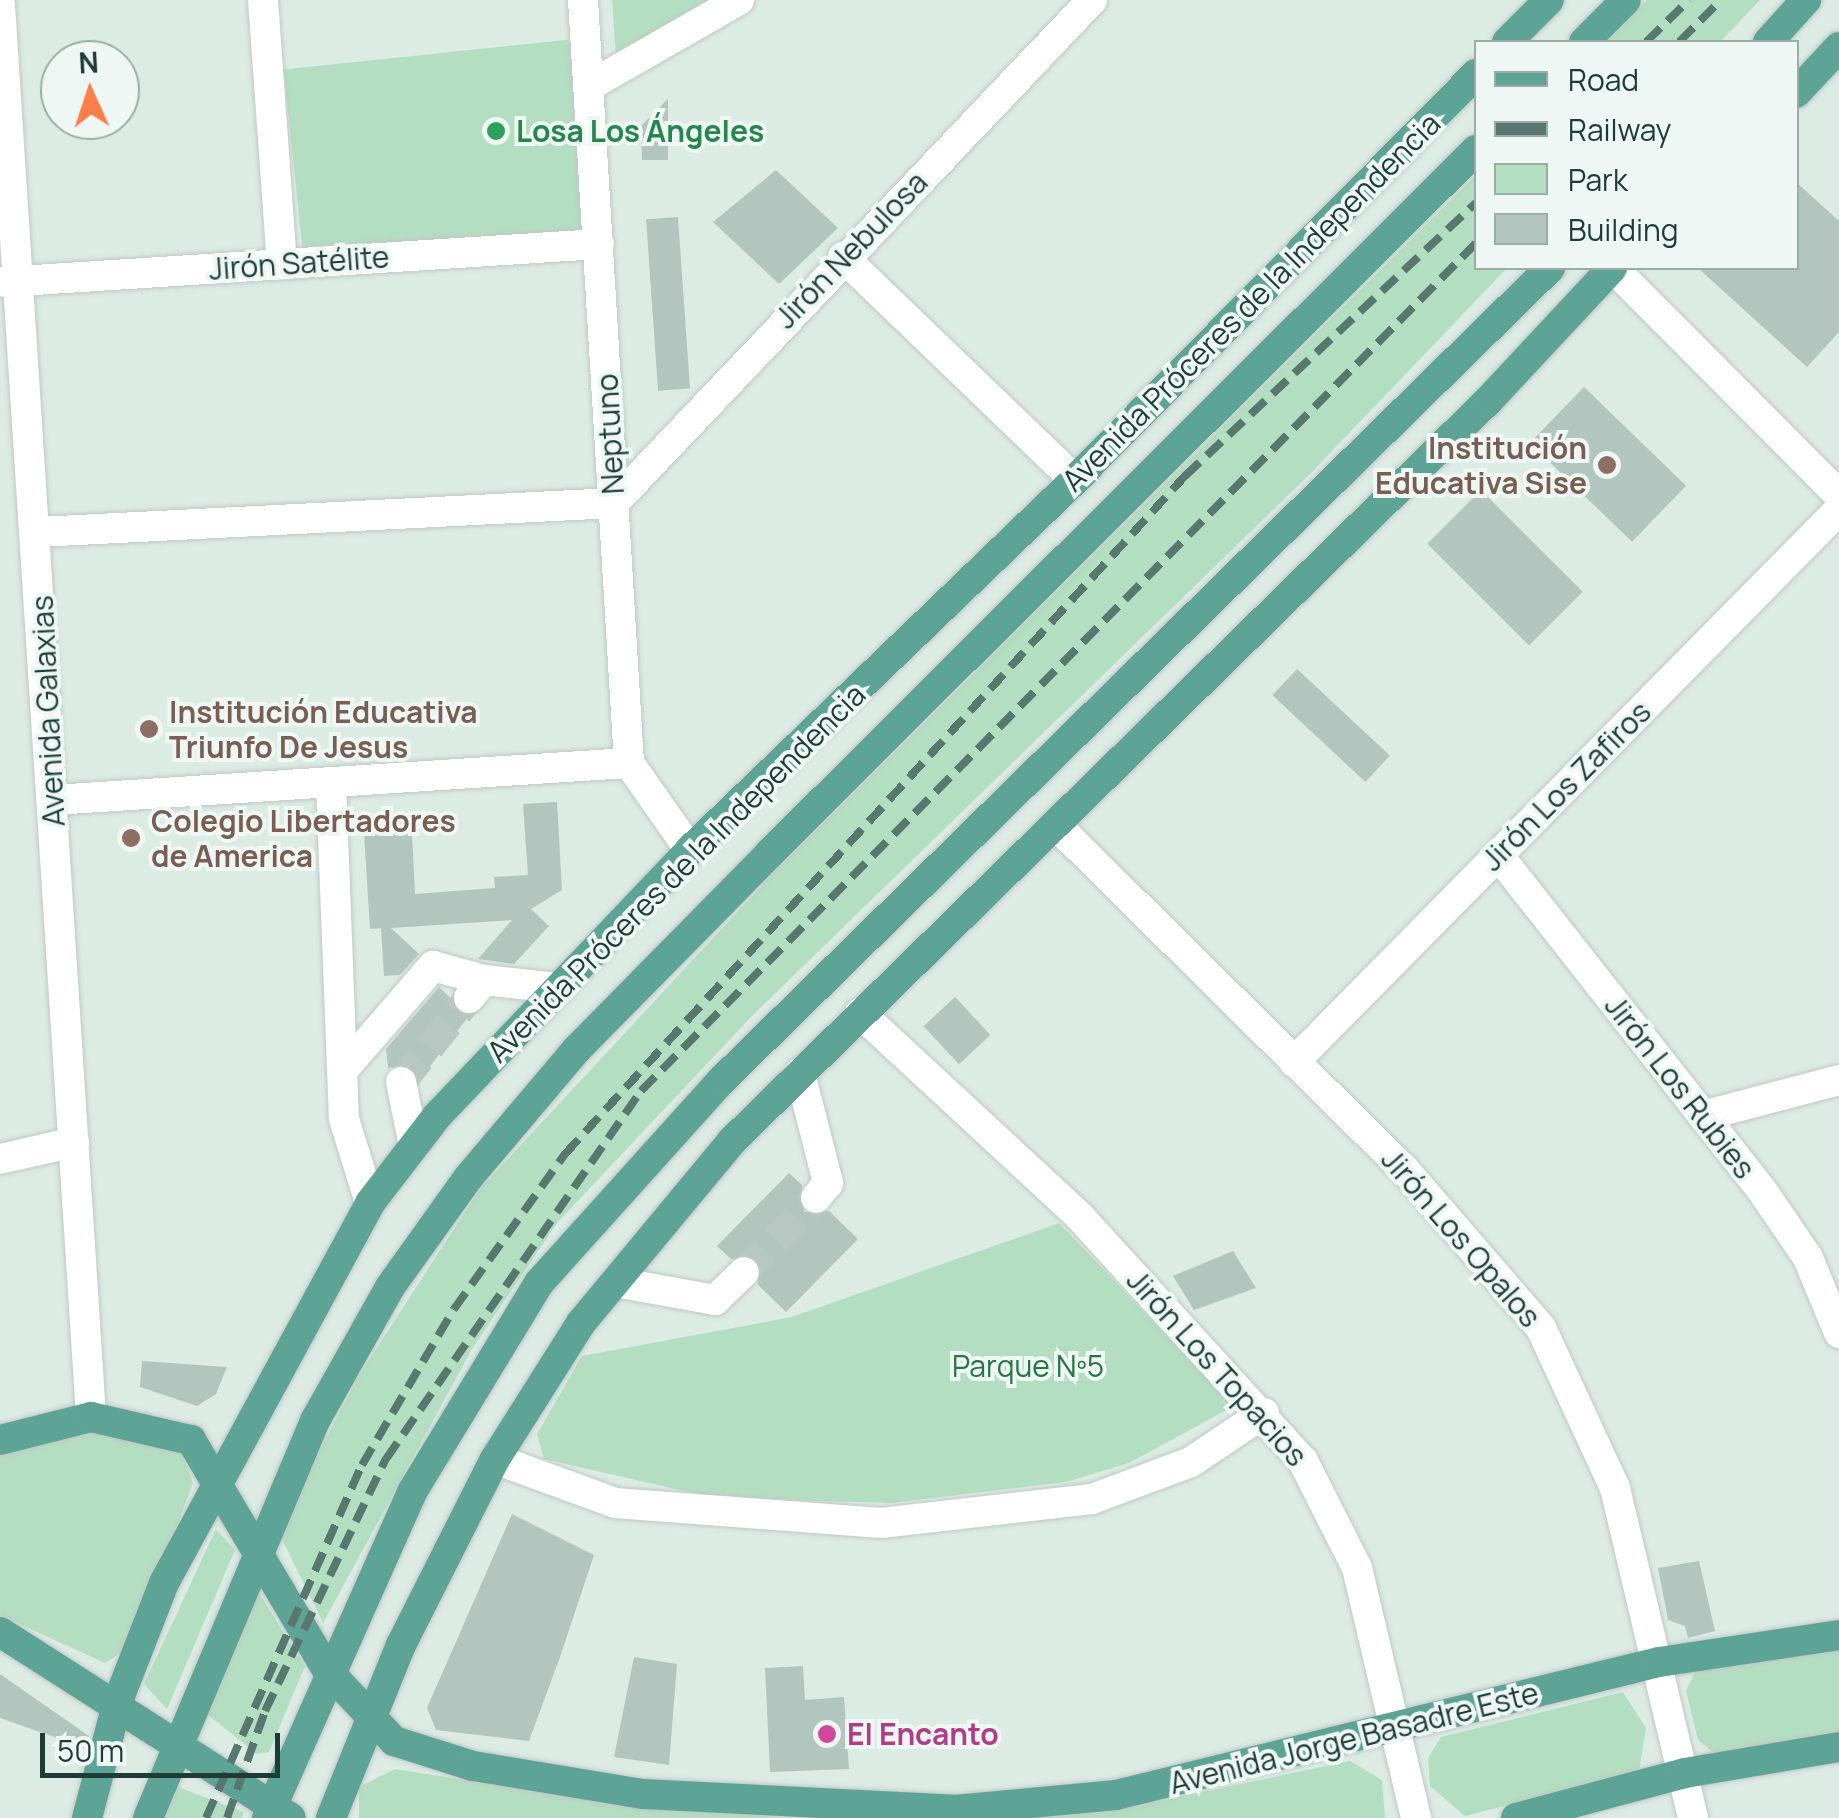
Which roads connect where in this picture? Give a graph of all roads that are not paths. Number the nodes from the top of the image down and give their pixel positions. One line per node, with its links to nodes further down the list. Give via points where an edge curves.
1 (264, 0): 19 (street)
2 (584, 0): 14 (street, Neptuno)
3 (739, 0): 14 (street)
4 (1092, 0): 18 (street, Jirón Nebulosa)
5 (1549, 0): 9 (main road)
6 (1626, 0): 10 (main road)
7 (1806, 0): 11 (main road)
8 (0, 5): 23 (street, Avenida Galaxias)
9 (1509, 40)
10 (1586, 40)
11 (1770, 40)
12 (1839, 47): 15 (main road)
13 (1474, 76): 24 (main road, Avenida Próceres de la Independencia)
14 (589, 86): 17 (street, Neptuno)
15 (1799, 90)
16 (1474, 152): 56 (main road, Avenida Próceres de la Independencia, via 577,1049 390,1287)
17 (599, 244): 19 (street, Jirón Satélite); 26 (street, Neptuno)
18 (842, 258): 24 (street); 26 (street, Jirón Nebulosa)
19 (282, 264): 23 (street, Jirón Satélite)
20 (1548, 270): 60 (main road, via 618,1189 538,1283 478,1377)
21 (1611, 270): 32 (main road)
22 (1615, 270): 25 (street)
23 (10, 281): 28 (street, Avenida Galaxias)
24 (1074, 480): 33 (main road, Avenida Próceres de la Independencia)
25 (1839, 495)
26 (614, 503): 28 (street); 29 (street, Neptuno)
27 (1839, 510): 34 (street, Jirón Los Zafiros)
28 (38, 532): 31 (street, Avenida Galaxias)
29 (629, 764): 30 (street); 33 (street)
30 (332, 783): 31 (street); 38 (street)
31 (53, 800): 43 (street, Avenida Galaxias)
32 (1058, 827): 36 (main road); 37 (street, Jirón Los Opalos)
33 (690, 850): 35 (main road, Avenida Próceres de la Independencia)
34 (1498, 855): 37 (street, Jirón Los Zafiros); 42 (street, Jirón Los Rubies)
35 (558, 988): 38 (street, via 476,989 433,966); 44 (main road, Avenida Próceres de la Independencia)
36 (860, 1013): 39 (main road); 51 (street, Jirón Los Topacios, via 1080,1218)
37 (1294, 1062): 59 (street, Jirón Los Opalos, via 1403,1168 1541,1328 1615,1488)
38 (343, 1070): 47 (street, via 344,1119)
39 (800, 1073): 46 (street, via 828,1183); 49 (main road)
40 (1839, 1080): 42 (street)
41 (401, 1082): 44 (street)
42 (1706, 1115): 50 (street, Jirón Los Rubies, via 1808,1258)
43 (74, 1142): 45 (street); 52 (street, Avenida Galaxias)
44 (414, 1146): 47 (main road, Avenida Próceres de la Independencia)
45 (0, 1160)
46 (816, 1198)
47 (370, 1204): 55 (main road, Avenida Próceres de la Independencia)
48 (744, 1272): 49 (street, via 715,1300)
49 (615, 1282): 54 (main road)
50 (1839, 1333)
51 (1264, 1414): 54 (street, via 1191,1462 1092,1500 899,1522 798,1524 615,1503); 63 (street, Jirón Los Topacios, via 1303,1460 1357,1568)
52 (91, 1417): 53 (main road); 55 (main road, Avenida Jorge Basadre Este, via 191,1440)
53 (0, 1440)
54 (495, 1458): 62 (main road)
55 (219, 1475): 56 (main road, Avenida Jorge Basadre Este); 61 (main road, Avenida Próceres de la Independencia)
56 (258, 1542): 60 (main road, Avenida Jorge Basadre Este); 64 (main road, Avenida Próceres de la Independencia)
57 (0, 1632): 61 (main road)
58 (1839, 1635): 59 (main road, Avenida Jorge Basadre Este)
59 (1659, 1662): 63 (main road, Avenida Jorge Basadre Este); 66 (street, Jirón Los Opalos)
60 (328, 1670): 62 (main road, Avenida Jorge Basadre Este); 67 (main road)
61 (118, 1701): 64 (main road); 68 (main road, Avenida Próceres de la Independencia)
62 (369, 1720): 63 (main road, Avenida Jorge Basadre Este, via 412,1750 643,1794 918,1809 1116,1795); 70 (main road)
63 (1395, 1730): 71 (street, Jirón Los Topacios)
64 (174, 1737): 67 (main road); 69 (main road, Avenida Próceres de la Independencia)
65 (1839, 1748): 66 (main road)
66 (1685, 1773): 72 (main road); 73 (street, Jirón Los Opalos)
67 (276, 1814)
68 (87, 1818)
69 (148, 1818)
70 (331, 1818)
71 (1416, 1818)
72 (1516, 1818)
73 (1693, 1818)

